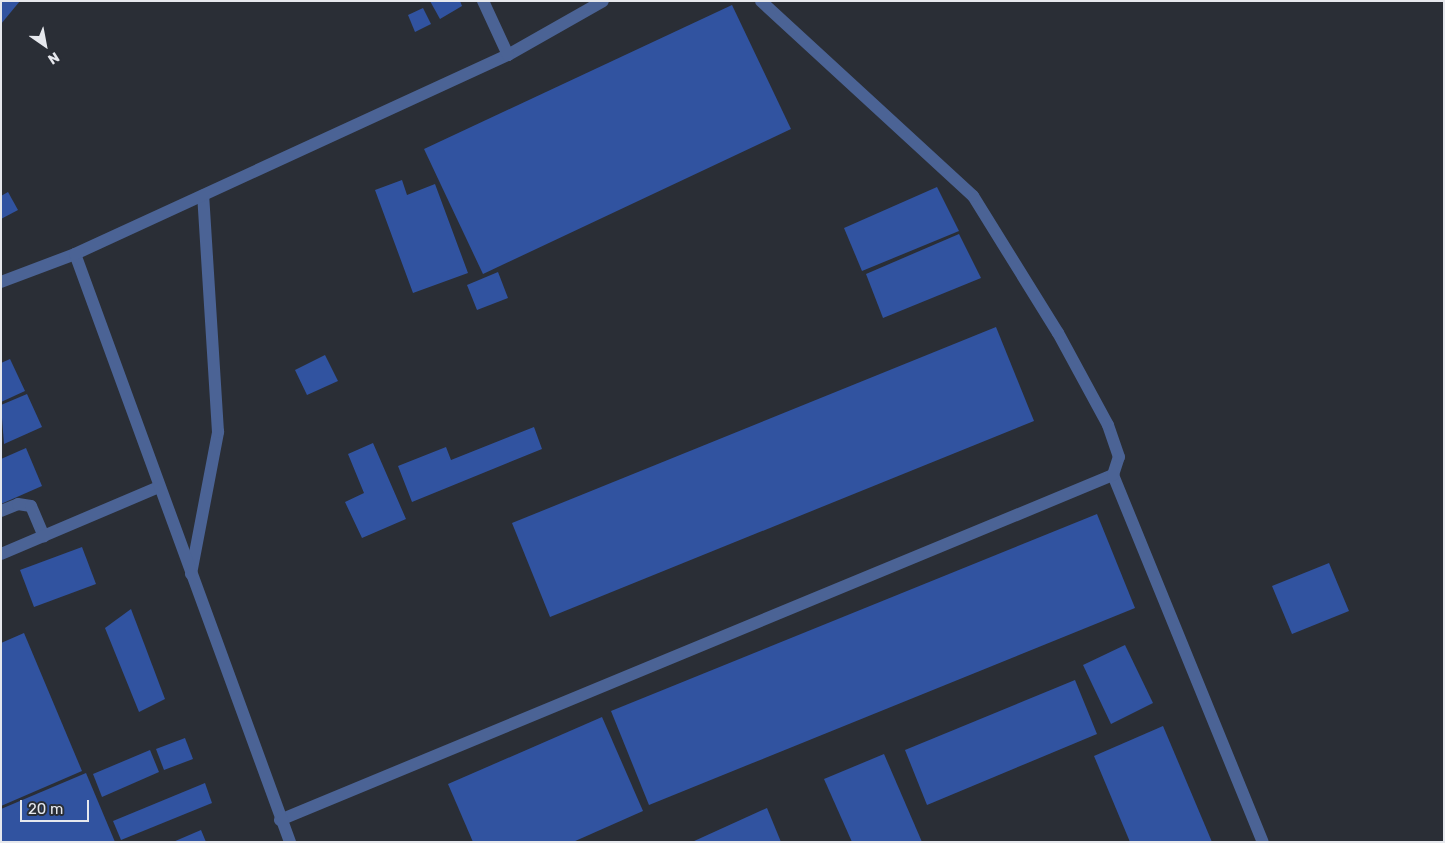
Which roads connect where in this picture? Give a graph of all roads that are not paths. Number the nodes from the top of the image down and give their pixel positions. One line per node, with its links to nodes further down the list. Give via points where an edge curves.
1 (483, 1): 4 (street)
2 (603, 1): 4 (street)
3 (760, 1): 8 (street, via 973,196 1058,334 1108,425 1119,457)
4 (508, 55): 5 (street)
5 (203, 195): 6 (street); 13 (street, via 218,432)
6 (75, 254): 7 (street); 9 (street)
7 (1, 282)
8 (1112, 475): 14 (street); 16 (street)
9 (159, 487): 11 (street); 13 (street)
10 (1, 511): 11 (street, via 18,504 31,506)
11 (44, 536): 12 (street)
12 (1, 554)
13 (191, 574): 14 (street)
14 (280, 820): 15 (street)
15 (290, 842)
16 (1263, 842)

